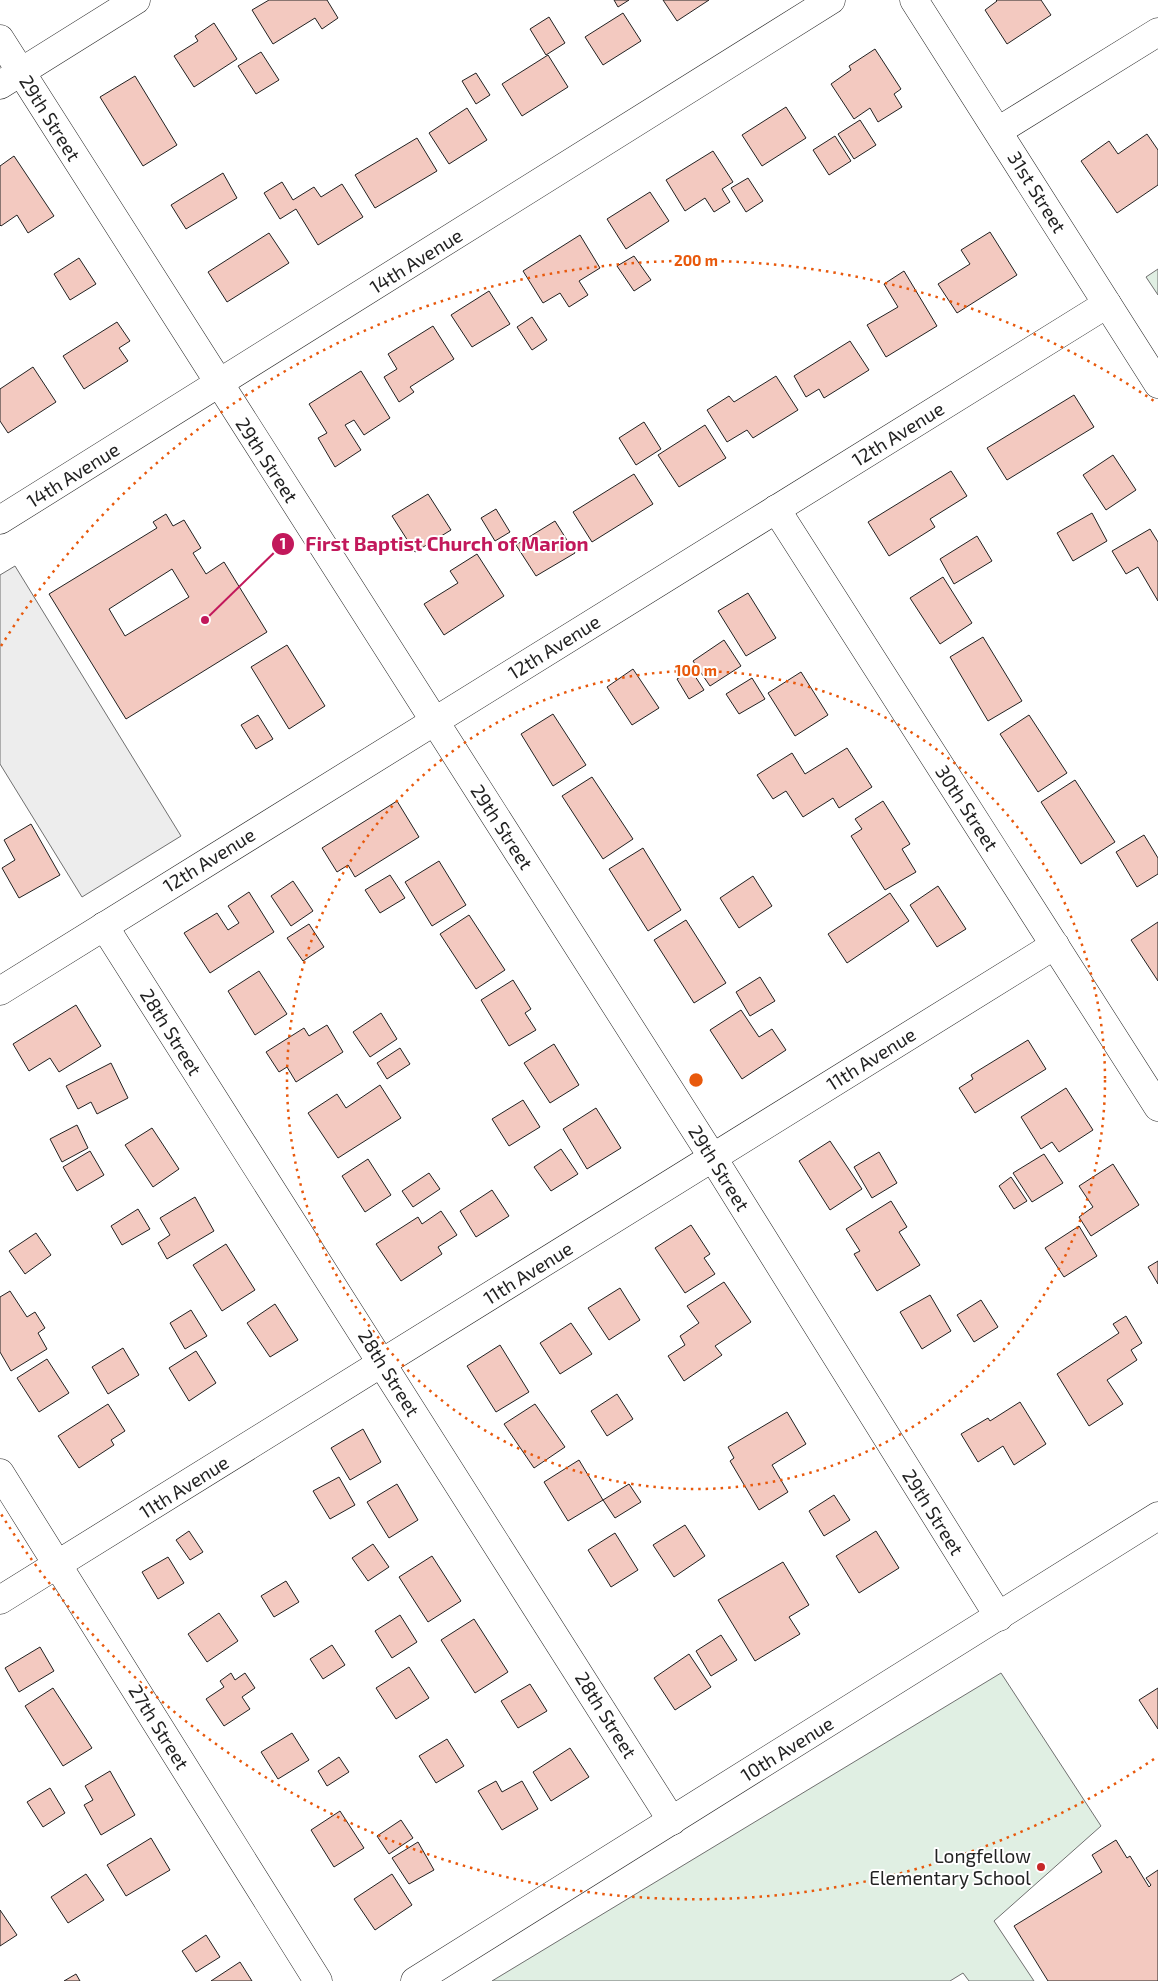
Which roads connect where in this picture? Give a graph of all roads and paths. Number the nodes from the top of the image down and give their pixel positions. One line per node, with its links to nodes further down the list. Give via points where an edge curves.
1 (136, 0): 6 (street)
2 (832, 0): 10 (street, 14th Avenue)
3 (914, 0): 7 (street, 31st Street)
4 (1158, 32): 7 (street)
5 (0, 39): 6 (street, 29th Street)
6 (10, 78): 10 (street, 29th Street)
7 (998, 131): 8 (street, 31st Street)
8 (1108, 304): 9 (street, 31st Street); 11 (street, 12th Avenue)
9 (1158, 384)
10 (218, 385): 12 (street, 14th Avenue); 13 (street, 29th Street)
11 (776, 510): 13 (street, 12th Avenue); 15 (street, 30th Street)
12 (0, 520)
13 (434, 721): 14 (street, 12th Avenue); 18 (street, 29th Street)
14 (104, 926): 16 (street, 12th Avenue); 19 (street, 28th Street)
15 (1054, 945): 17 (street, 30th Street); 18 (street, 11th Avenue)
16 (0, 991)
17 (1158, 1107)
18 (713, 1158): 19 (street, 11th Avenue); 24 (street, 29th Street)
19 (382, 1364): 22 (street, 11th Avenue); 25 (street, 28th Street)
20 (0, 1473): 22 (street, 27th Street)
21 (1158, 1516): 24 (street, 10th Avenue)
22 (58, 1565): 23 (street, 11th Avenue); 26 (street, 27th Street)
23 (0, 1600)
24 (998, 1617): 25 (street, 10th Avenue)
25 (672, 1821): 27 (street, 10th Avenue)
26 (318, 1981)
27 (415, 1981)

